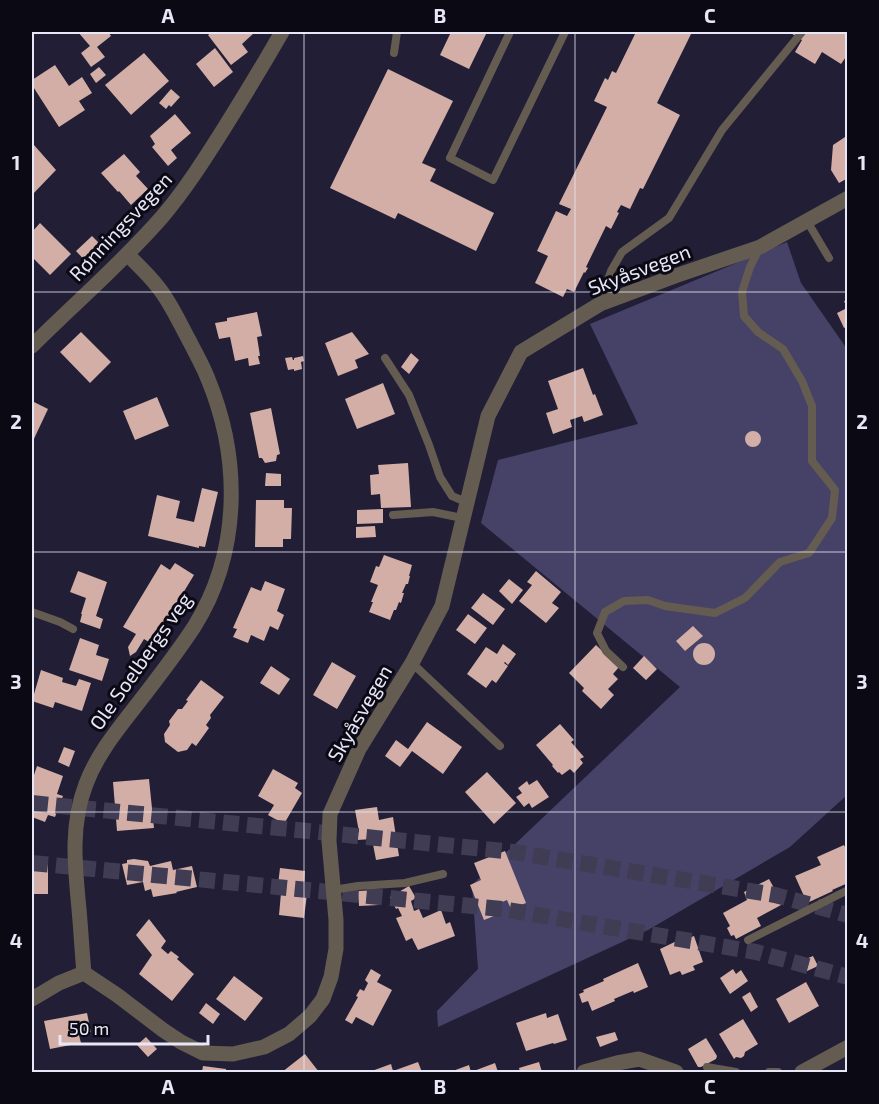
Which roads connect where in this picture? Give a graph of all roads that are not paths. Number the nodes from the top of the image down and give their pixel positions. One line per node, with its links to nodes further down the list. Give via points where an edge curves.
1 (282, 32): 10 (street, Rønningsvegen, via 206,158 162,217)
2 (397, 32): 6 (lane)
3 (510, 32): 4 (lane, via 450,158 493,180)
4 (565, 32)
5 (802, 32): 12 (lane, via 722,130 669,218 622,252)
6 (394, 53)
7 (848, 198): 8 (street, Skyåsvegen)
8 (807, 221): 9 (street, Skyåsvegen); 11 (lane)
9 (760, 247): 12 (street, Skyåsvegen); 21 (lane, via 742,292 744,316 758,332 783,349 802,381 812,406 812,461 835,489 832,518 809,553 780,562 746,598 716,613 648,600 624,601 605,612 597,633 606,651)
10 (127, 254): 13 (street, Rønningsvegen); 27 (street, Ole Soelbergs veg, via 160,289 208,377 227,440 231,508 229,537 208,601 194,627 112,738 86,783 74,836)
11 (830, 258)
12 (600, 304): 15 (street, Skyåsvegen, via 521,352 488,416)
13 (32, 346)
14 (385, 358): 15 (lane, via 409,395 440,477 452,496)
15 (466, 502): 17 (street, Skyåsvegen)
16 (393, 515): 17 (lane, via 433,512)
17 (462, 518): 20 (street, Skyåsvegen, via 442,606)
18 (32, 612): 19 (lane)
19 (73, 629)
20 (412, 663): 22 (lane, Skyåsvegen); 24 (street, Skyåsvegen, via 359,749 330,814 328,841)
21 (623, 667)
22 (500, 746)
23 (443, 874): 24 (lane, via 405,883)
24 (333, 890): 27 (street, Skyåsvegen, via 336,949 323,999 289,1034 264,1047 233,1054 203,1053 163,1030)
25 (848, 890): 26 (lane)
26 (748, 940)
27 (84, 973): 28 (street)
28 (32, 999)
29 (848, 1047): 36 (street)
30 (707, 1067): 33 (lane)
31 (584, 1072): 32 (street, via 639,1059)
32 (676, 1072)
33 (736, 1072)
34 (769, 1072): 35 (lane)
35 (778, 1072)
36 (802, 1072)

